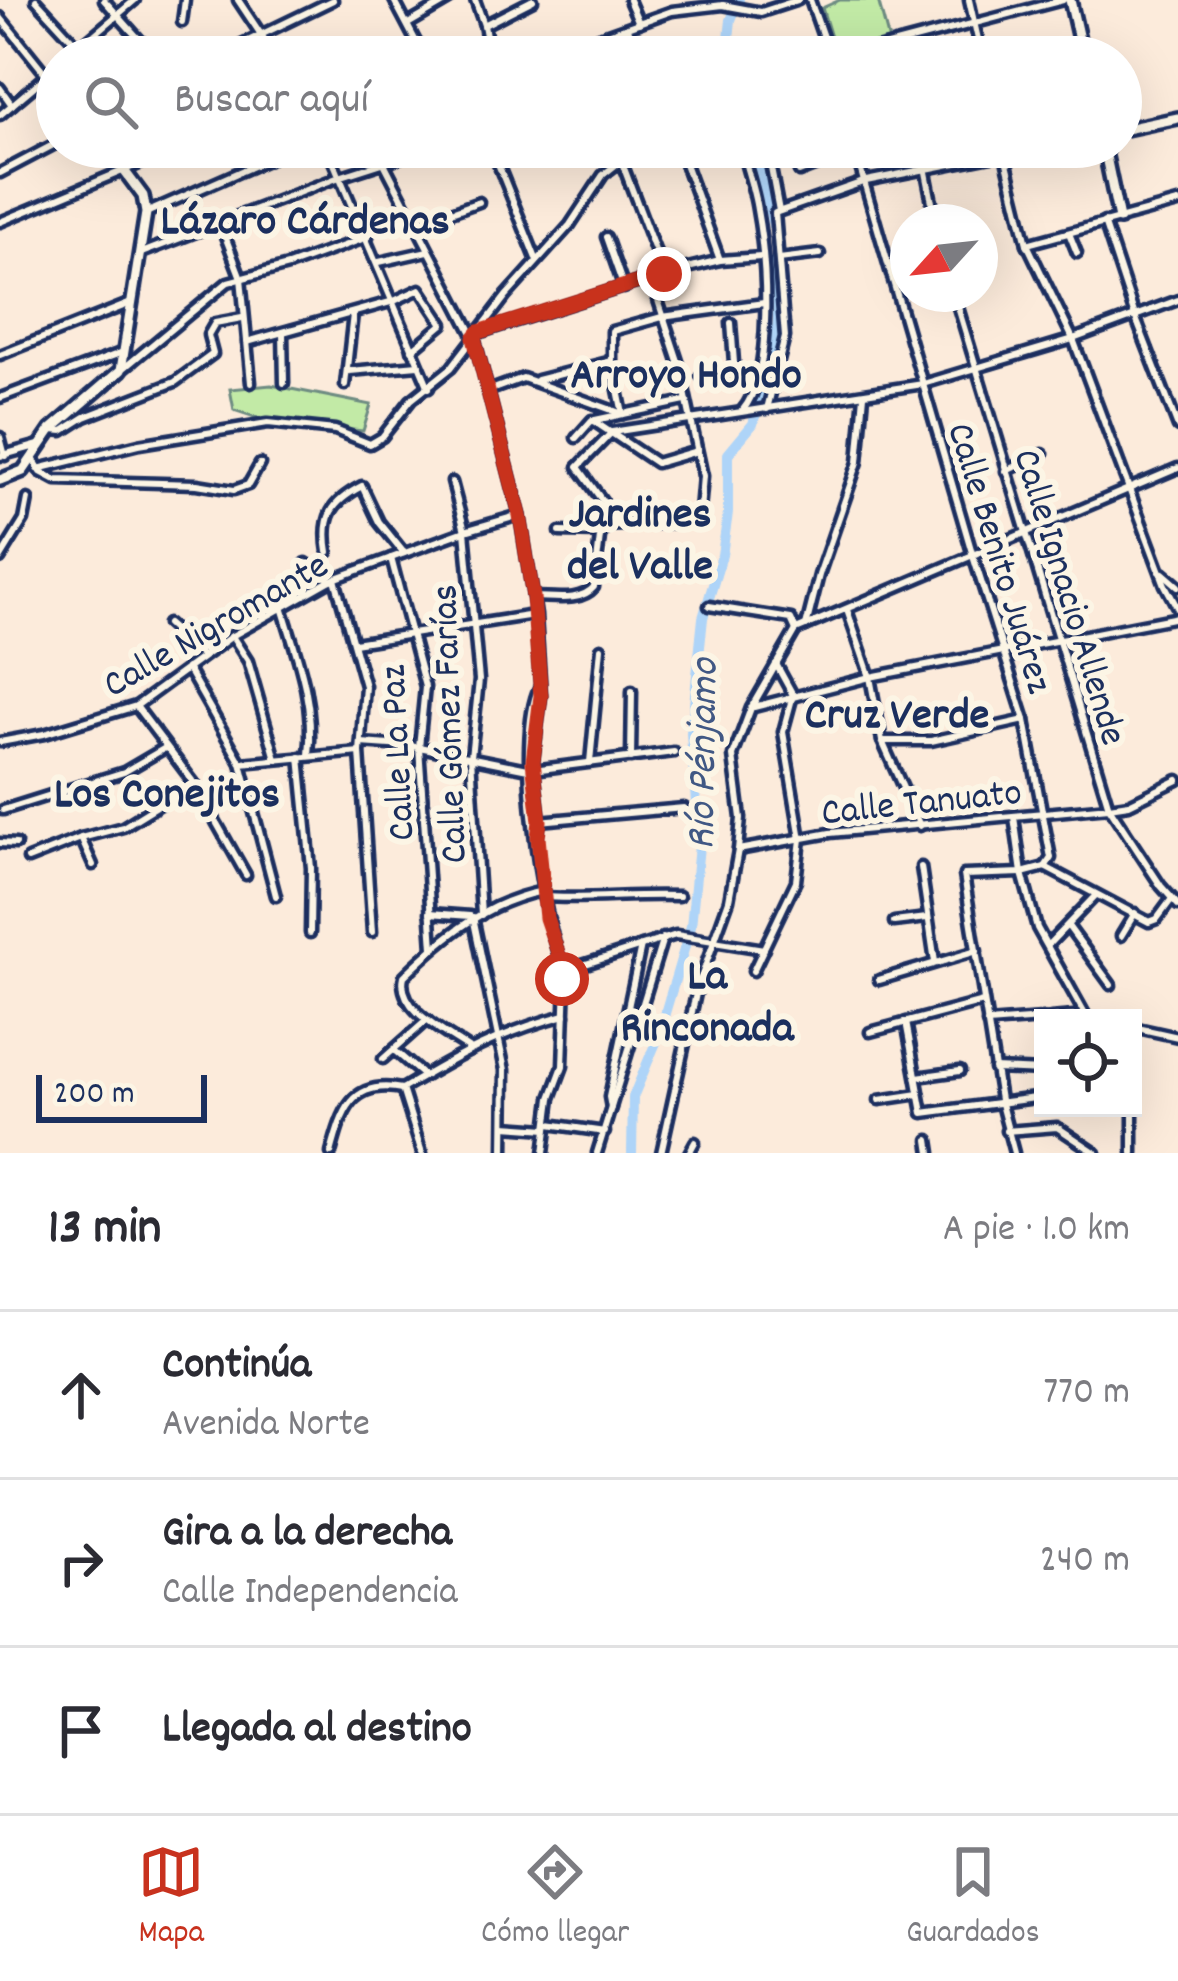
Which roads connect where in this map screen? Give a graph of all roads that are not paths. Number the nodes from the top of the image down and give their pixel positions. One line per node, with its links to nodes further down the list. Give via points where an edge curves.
1 (36, 0): 26 (street)
2 (104, 0): 17 (street)
3 (135, 0): 17 (street)
4 (185, 0): 19 (street)
5 (238, 0): 25 (street)
6 (394, 0): 21 (street)
7 (449, 0): 21 (street)
8 (475, 0): 23 (street)
9 (533, 0): 23 (street)
10 (629, 0): 20 (street)
11 (798, 0): 16 (street, via 760,12)
12 (810, 0): 35 (street)
13 (969, 0): 22 (street)
14 (1066, 0): 22 (street); 38 (street)
15 (329, 1): 25 (street)
16 (691, 4): 20 (street)
17 (116, 13): 27 (street); 28 (street)
18 (0, 16): 39 (street)
19 (182, 22)
20 (639, 23): 24 (street)
21 (408, 24): 31 (street)
22 (974, 24): 36 (street); 37 (street)
23 (484, 25): 32 (street)
24 (627, 29): 33 (street); 34 (street)
25 (262, 33): 29 (street); 30 (street)
26 (69, 36)
27 (91, 36)
28 (136, 36)
29 (256, 36)
30 (264, 36)
31 (414, 36)
32 (486, 36)
33 (606, 36)
34 (630, 36)
35 (823, 36)
36 (922, 36)
37 (977, 36)
38 (1077, 36)
39 (36, 61)
40 (36, 86): 42 (street)
41 (0, 88): 42 (street)
42 (12, 105): 43 (street)
43 (0, 115)
44 (1178, 118): 45 (street)
45 (1142, 126)
46 (36, 154): 65 (street)
47 (248, 168): 72 (street)
48 (338, 168): 66 (street)
49 (364, 168): 66 (street)
50 (386, 168): 77 (street)
51 (500, 168): 88 (street)
52 (613, 168): 88 (street)
53 (625, 168): 91 (street)
54 (687, 168): 89 (street)
55 (746, 168): 86 (street)
56 (770, 168): 71 (street)
57 (808, 168): 64 (street)
58 (861, 168): 67 (street, Calle Benito Juárez)
59 (932, 168): 63 (street)
60 (1008, 168): 81 (street)
61 (1108, 168): 73 (street)
62 (123, 169): 72 (street); 74 (street)
63 (924, 170): 67 (street); 70 (street)
64 (799, 172)
65 (0, 173)
66 (342, 176): 76 (street); 79 (street)
67 (866, 181): 71 (street); 123 (street, Calle Benito Juárez)
68 (479, 202): 77 (street)
69 (1178, 203): 73 (street)
70 (931, 204)
71 (777, 212): 87 (street)
72 (146, 213): 84 (street)
73 (1119, 219): 75 (street)
74 (0, 222)
75 (1104, 222): 78 (street); 101 (street)
76 (220, 223): 84 (street); 92 (street)
77 (415, 225): 82 (street)
78 (1069, 233): 81 (street); 83 (street)
79 (368, 237): 90 (street); 92 (street)
80 (606, 237): 94 (street)
81 (1027, 244): 107 (street)
82 (428, 251): 90 (street); 106 (street)
83 (1076, 253)
84 (139, 254): 98 (street)
85 (820, 254): 87 (street)
86 (761, 257): 89 (street); 97 (street)
87 (779, 259): 130 (street, via 785,337)
88 (538, 260): 106 (street)
89 (720, 260): 91 (street)
90 (378, 262): 96 (street)
91 (664, 274): 93 (street)
92 (241, 278): 103 (street); 115 (street)
93 (651, 279): 94 (street); 102 (street)
94 (624, 288): 106 (street)
95 (1178, 299): 101 (street)
96 (394, 301): 100 (street); 109 (street); 109 (street, via 420,289 442,320)
97 (764, 302): 102 (street); 119 (street)
98 (131, 303): 110 (street); 111 (street)
99 (959, 312): 114 (street, Calle Ignacio Allende)
100 (353, 314): 105 (street); 116 (street)
101 (1135, 316): 107 (street); 135 (street)
102 (662, 317): 112 (street, via 612,331); 129 (street)
103 (242, 318): 108 (street); 136 (street, via 215,323 213,354 175,382)
104 (731, 323): 118 (street)
105 (283, 333): 108 (street); 122 (street)
106 (477, 335): 125 (street); 126 (street)
107 (1073, 339): 114 (street); 150 (street)
108 (247, 342): 121 (street)
109 (412, 350): 113 (street)
110 (123, 352): 115 (street); 128 (street)
111 (0, 355)
112 (612, 361): 120 (street); 132 (street)
113 (418, 365): 116 (street); 125 (street)
114 (975, 368): 123 (street); 147 (street, Calle Ignacio Allende)
115 (121, 370): 136 (street)
116 (350, 371): 124 (street)
117 (701, 376): 118 (street)
118 (735, 376): 119 (street)
119 (758, 380): 131 (street)
120 (534, 381): 126 (street, via 514,379); 132 (street)
121 (251, 383)
122 (284, 383)
123 (923, 384): 127 (street); 161 (street, Calle Benito Juárez)
124 (345, 386)
125 (429, 388): 145 (street, via 370,444 335,430 268,423)
126 (488, 391): 152 (street)
127 (864, 395): 130 (street); 176 (street, via 858,462)
128 (0, 398)
129 (686, 401): 132 (street); 134 (street)
130 (763, 411): 131 (street)
131 (742, 413): 134 (street)
132 (623, 415): 133 (street)
133 (593, 420): 137 (street); 139 (street)
134 (689, 420): 137 (street); 141 (street)
135 (1178, 427)
136 (51, 430): 140 (street)
137 (612, 432): 141 (street, via 656,464); 153 (street, via 578,467 604,503)
138 (0, 437): 143 (street)
139 (576, 438)
140 (43, 444): 143 (street); 145 (street)
141 (697, 451): 153 (street, via 699,522)
142 (1043, 454): 147 (street)
143 (2, 456)
144 (260, 464): 145 (street, via 248,485 234,490 56,480)
145 (36, 465): 148 (street)
146 (1178, 468): 150 (street)
147 (1006, 471): 156 (street, Calle Ignacio Allende)
148 (0, 480)
149 (452, 482): 154 (street, Calle Gómez Farías)
150 (1131, 488): 156 (street); 165 (street)
151 (28, 499): 158 (street)
152 (520, 515): 154 (street, Calle Nigromante); 168 (street)
153 (602, 530): 155 (street); 168 (street, via 590,593)
154 (465, 531): 160 (street, Calle Nigromante); 175 (street, Calle Gómez Farías)
155 (560, 532)
156 (1024, 534): 161 (street); 180 (street, Calle Ignacio Allende)
157 (0, 542): 158 (street)
158 (7, 549): 163 (street)
159 (328, 552): 160 (street, via 326,515 362,486)
160 (404, 553): 162 (street, Calle Nigromante)
161 (973, 556): 171 (street); 183 (street, Calle Benito Juárez)
162 (391, 558): 166 (street, Calle Nigromante); 178 (street, Calle La Paz)
163 (0, 559)
164 (306, 563): 166 (street)
165 (1160, 571): 167 (street); 172 (street)
166 (333, 580): 169 (street, Calle Nigromante); 181 (street)
167 (1178, 586)
168 (533, 597): 173 (street)
169 (281, 606): 179 (street, Calle Nigromante); 199 (street, via 306,686 312,729)
170 (709, 606): 177 (street, via 791,619)
171 (847, 610): 176 (street); 187 (street)
172 (1178, 613): 180 (street)
173 (536, 615): 175 (street); 205 (street)
174 (167, 623): 184 (street)
175 (475, 626): 178 (street); 200 (street, Calle Gómez Farías)
176 (806, 626): 177 (street)
177 (796, 630): 185 (street)
178 (412, 635): 181 (street); 195 (street, Calle La Paz, via 425,687)
179 (232, 636): 184 (street, Calle Nigromante); 202 (street, via 248,661)
180 (1057, 639): 183 (street); 208 (street, Calle Ignacio Allende)
181 (354, 643): 197 (street, via 365,686)
182 (601, 648): 203 (street)
183 (1000, 650): 187 (street); 192 (street, Calle Benito Juárez)
184 (203, 656): 186 (street, Calle Nigromante)
185 (776, 664): 189 (street); 191 (street)
186 (187, 668): 190 (street, Calle Nigromante); 204 (street)
187 (870, 676): 189 (street); 193 (street)
188 (632, 691): 201 (street)
189 (793, 694): 191 (street); 216 (street, via 783,732)
190 (136, 706): 194 (street, Calle Nigromante); 196 (street)
191 (749, 711): 219 (street, via 733,756)
192 (1024, 720): 193 (street, via 931,741); 211 (street, Calle Benito Juárez)
193 (882, 741): 214 (street)
194 (0, 742)
195 (419, 747): 197 (street); 200 (street); 233 (street, Calle La Paz)
196 (166, 748): 207 (street); 210 (street, via 124,772)
197 (360, 748): 199 (street); 239 (street)
198 (674, 752): 201 (street)
199 (304, 756): 202 (street); 240 (street)
200 (471, 757): 205 (street); 235 (street, Calle Gómez Farías)
201 (631, 758): 203 (street)
202 (276, 760): 204 (street)
203 (590, 762): 205 (street)
204 (241, 763): 228 (street)
205 (530, 768): 213 (street)
206 (1178, 780): 208 (street, Calle Tanuato)
207 (194, 783): 215 (street, via 123,827); 225 (street)
208 (1109, 807): 211 (street, Calle Tanuato); 226 (street, Calle Ignacio Allende)
209 (684, 808): 213 (street)
210 (3, 810)
211 (1043, 813): 212 (street, Calle Tanuato); 223 (street, Calle Benito Juárez, via 1051,858)
212 (1014, 817): 214 (street, Calle Tanuato); 224 (street)
213 (538, 822): 227 (street)
214 (920, 826): 216 (street, Calle Tanuato)
215 (81, 838): 220 (street); 221 (street)
216 (801, 839): 219 (street, Calle Tanuato); 247 (street, via 796,881)
217 (0, 843): 218 (street)
218 (16, 844)
219 (738, 850): 243 (street)
220 (28, 860)
221 (93, 865)
222 (921, 867): 236 (street)
223 (1045, 867): 224 (street); 230 (street)
224 (1022, 873): 244 (street); 248 (street, via 964,875)
225 (246, 875)
226 (1160, 886): 231 (street, Calle Ignacio Allende); 232 (street)
227 (543, 894): 229 (street); 235 (street, via 516,896); 250 (street)
228 (276, 896)
229 (679, 896)
230 (1095, 896): 234 (street); 238 (street)
231 (1175, 903): 232 (street)
232 (1162, 910): 234 (street, via 1153,922)
233 (430, 913): 235 (street); 246 (street, Calle La Paz)
234 (1135, 913): 241 (street)
235 (477, 916): 246 (street); 263 (street, Calle Gómez Farías)
236 (927, 918): 237 (street); 249 (street)
237 (894, 922)
238 (1068, 926): 244 (street); 253 (street)
239 (372, 932)
240 (310, 933)
241 (1121, 936)
242 (663, 938): 243 (street); 245 (street); 278 (street)
243 (712, 944): 247 (street); 291 (street)
244 (1048, 945): 255 (street)
245 (641, 946): 250 (street); 278 (street)
246 (433, 948): 257 (street, via 402,988)
247 (765, 949): 251 (street)
248 (977, 951): 249 (street); 254 (street)
249 (935, 962): 252 (street)
250 (567, 968): 256 (street, via 560,976)
251 (753, 971)
252 (879, 980)
253 (1111, 985)
254 (983, 1002): 259 (street); 260 (street)
255 (1082, 1009)
256 (565, 1015): 263 (street); 281 (street, via 563,1066)
257 (427, 1019): 265 (street); 266 (street)
258 (1034, 1019): 260 (street)
259 (906, 1022): 262 (street); 272 (street)
260 (987, 1023): 268 (street)
261 (1142, 1030): 264 (street)
262 (870, 1032)
263 (496, 1036): 265 (street); 280 (street, Calle Gómez Farías)
264 (1178, 1037)
265 (468, 1048): 271 (street)
266 (394, 1049): 267 (street); 271 (street)
267 (383, 1059)
268 (994, 1070): 270 (street); 277 (street)
269 (960, 1071): 272 (street)
270 (1034, 1071)
271 (424, 1076): 273 (street)
272 (916, 1077): 274 (street)
273 (402, 1090): 286 (street, via 382,1085 357,1096 341,1115); 287 (street)
274 (919, 1094): 276 (street); 277 (street, via 922,1113)
275 (1034, 1097): 277 (street)
276 (879, 1100)
277 (1000, 1100): 282 (street)
278 (611, 1112): 283 (street)
279 (1132, 1117): 296 (street)
280 (505, 1126): 281 (street); 288 (street, Calle Gómez Farías)
281 (547, 1127): 283 (street); 289 (street)
282 (1006, 1131): 294 (street); 295 (street, via 1058,1127)
283 (605, 1132): 290 (street)
284 (929, 1140): 293 (street)
285 (695, 1142): 292 (street)
286 (331, 1153)
287 (422, 1153)
288 (503, 1153)
289 (544, 1153)
290 (597, 1153)
291 (661, 1153)
292 (689, 1153)
293 (932, 1153)
294 (1014, 1153)
295 (1096, 1153)
296 (1133, 1153)

